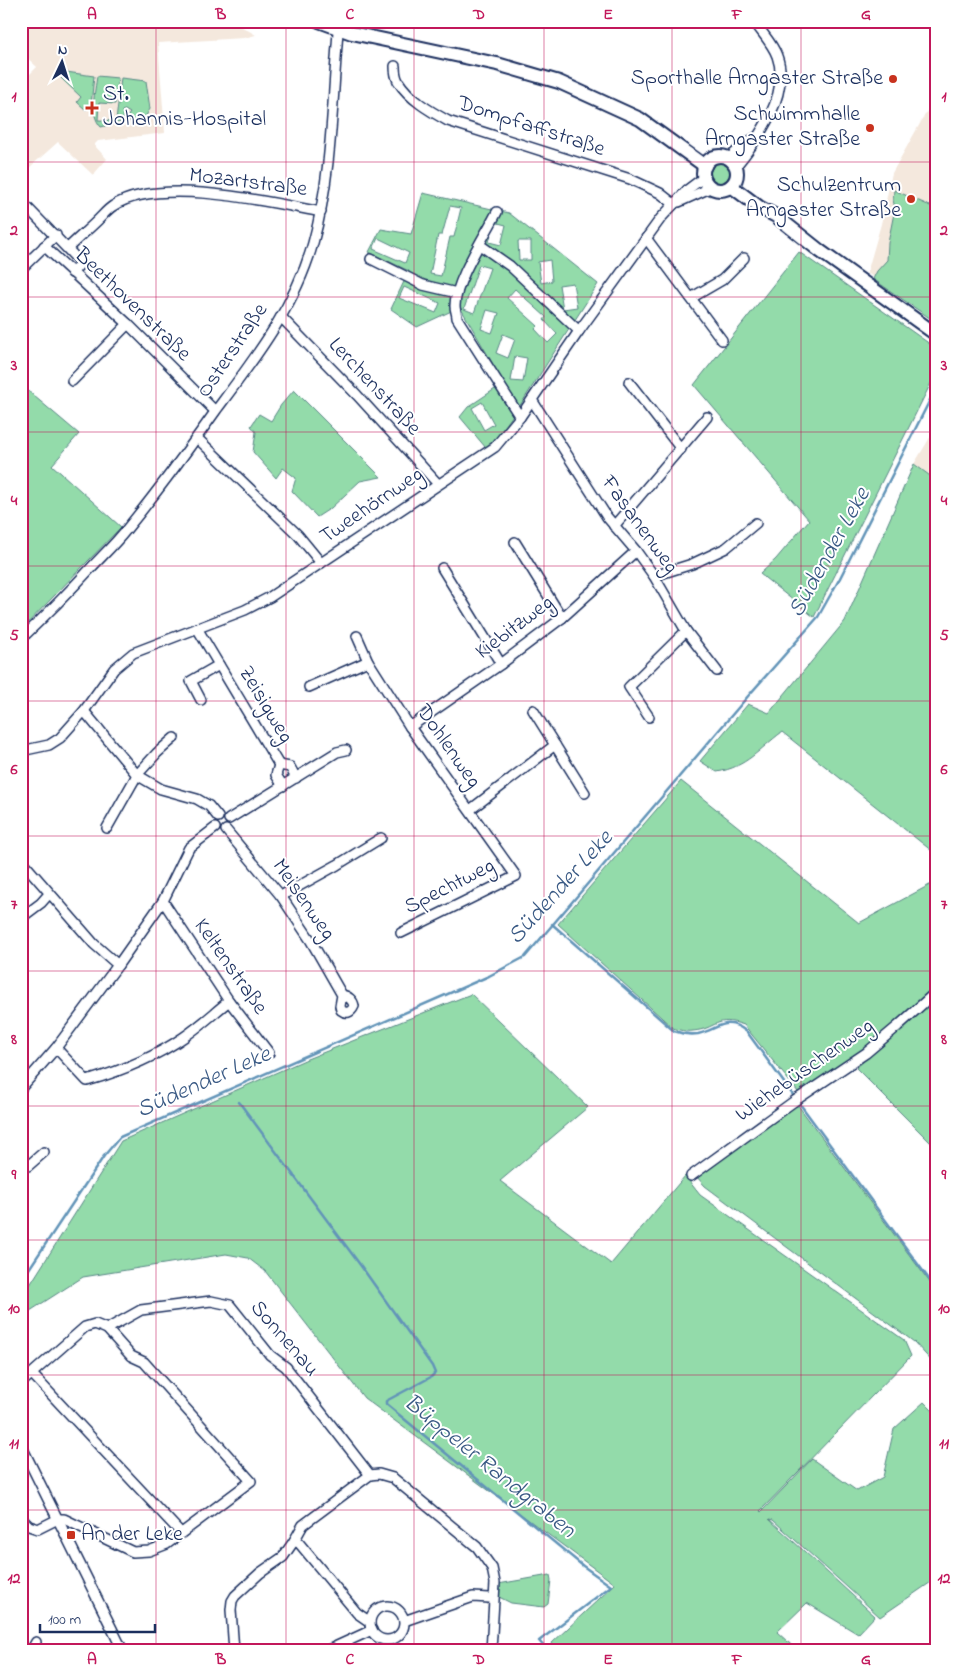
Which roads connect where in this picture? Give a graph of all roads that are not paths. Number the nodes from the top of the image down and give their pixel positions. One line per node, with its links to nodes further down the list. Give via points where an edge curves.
1 (319, 21): 3 (main road)
2 (754, 21): 8 (street, via 776,53 780,71 778,90 772,113)
3 (339, 25): 7 (main road, via 387,42 542,76 604,101 652,126); 11 (street, Osterstraße)
4 (394, 66): 10 (street, Dompfaffstraße, via 397,80 407,91 427,109 448,121 630,179 660,192)
5 (937, 82): 6 (street, via 934,108)
6 (937, 109)
7 (708, 172): 8 (main road, via 720,156); 8 (main road, via 719,190); 10 (street, Tweehörnweg)
8 (733, 172): 27 (main road, via 759,207 776,216)
9 (21, 201): 13 (street)
10 (674, 204): 14 (street, Tweehörnweg)
11 (321, 212): 17 (street, Mozartstraße, via 218,194 152,194 132,197 113,206); 24 (street, Osterstraße, via 313,245)
12 (497, 212): 15 (street)
13 (56, 236): 16 (street); 17 (street)
14 (646, 238): 23 (street); 26 (street, Tweehörnweg)
15 (480, 245): 22 (street); 26 (street, via 510,266)
16 (44, 246): 20 (street); 21 (street, Beethovenstraße)
17 (68, 248): 21 (street, via 81,263)
18 (744, 258): 23 (street, via 722,280)
19 (371, 259): 22 (street, via 423,285)
20 (21, 269)
21 (72, 273): 25 (street, Beethovenstraße)
22 (456, 293): 33 (street, via 457,318)
23 (692, 298): 28 (street)
24 (281, 317): 32 (street, Osterstraße); 37 (street, Lerchenstraße)
25 (128, 324): 29 (street); 32 (street, Beethovenstraße)
26 (579, 331): 31 (street, Tweehörnweg)
27 (937, 335)
28 (722, 340)
29 (72, 381)
30 (629, 382): 36 (street)
31 (532, 400): 33 (street, Tweehörnweg); 39 (street, Fasanenweg)
32 (216, 411): 35 (street, Osterstraße)
33 (520, 416): 37 (street, Tweehörnweg, via 495,447)
34 (707, 417): 36 (street)
35 (196, 438): 42 (street, via 298,535); 49 (street, Osterstraße, via 125,531)
36 (681, 449): 39 (street)
37 (438, 484): 42 (street, Tweehörnweg)
38 (756, 523): 44 (street, via 726,548 692,564)
39 (614, 526): 41 (street, Fasanenweg)
40 (515, 542): 45 (street)
41 (636, 551): 44 (street, Fasanenweg); 45 (street, Kiebitzweg)
42 (321, 564): 46 (street, Tweehörnweg, via 259,603)
43 (442, 568): 52 (street)
44 (654, 576): 47 (street, Fasanenweg)
45 (562, 618): 52 (street, Kiebitzweg)
46 (197, 628): 51 (street, Zeisigweg); 57 (street, Tweehörnweg, via 133,653 114,669)
47 (686, 631): 53 (street, Fasanenweg); 58 (street, via 629,687)
48 (357, 636): 50 (street, Dohlenweg)
49 (21, 639)
50 (368, 661): 54 (street); 59 (street, Dohlenweg)
51 (219, 664): 55 (street, Zeisigweg, via 191,681); 64 (street, Zeisigweg)
52 (502, 664): 59 (street, Kiebitzweg)
53 (717, 671)
54 (309, 687)
55 (202, 700)
56 (532, 710): 61 (street)
57 (84, 711): 63 (street, Tweehörnweg, via 60,738 49,745); 65 (street)
58 (649, 717)
59 (410, 727): 69 (street, Dohlenweg)
60 (174, 738): 65 (street)
61 (555, 745): 68 (street); 69 (street)
62 (346, 750): 66 (street, via 337,752)
63 (21, 751)
64 (279, 765): 66 (street, Zeisigweg, via 290,767); 67 (street, Zeisigweg, via 276,775)
65 (137, 775): 70 (street, via 161,788 197,799); 72 (street)
66 (296, 778): 67 (street)
67 (283, 786): 71 (street)
68 (585, 793)
69 (470, 810): 77 (street, Dohlenweg)
70 (218, 817): 71 (street, via 224,816); 73 (street, via 214,822)
71 (229, 820): 74 (street)
72 (107, 828)
73 (215, 828): 74 (street, via 222,832); 80 (street, via 189,848)
74 (226, 830): 79 (street, Meisenweg)
75 (381, 838): 79 (street)
76 (21, 860): 78 (street)
77 (516, 876): 82 (street, Spechtweg)
78 (49, 894): 81 (street); 83 (street, via 94,944)
79 (281, 896): 85 (street, Meisenweg)
80 (163, 901): 83 (street); 86 (street, Keltenstraße)
81 (21, 918)
82 (401, 933)
83 (118, 965): 87 (street)
84 (937, 991): 92 (street, Wiehebüschenweg, via 866,1053)
85 (342, 995)
86 (229, 1002): 87 (street, via 184,1037 150,1057 87,1082); 88 (street, Keltenstraße)
87 (56, 1048): 89 (street)
88 (269, 1052)
89 (21, 1088)
90 (44, 1152): 91 (street, via 28,1166)
91 (21, 1158)
92 (691, 1176)
93 (107, 1328): 94 (street, via 95,1324 85,1327); 97 (street, Sonnenau, via 141,1310 211,1301 230,1305 270,1355 286,1367); 100 (street, via 131,1356 144,1362 251,1481)
94 (32, 1374): 95 (street); 100 (street)
95 (21, 1382)
96 (21, 1445): 99 (street)
97 (370, 1475): 101 (street, via 303,1525); 112 (street, via 393,1478 477,1547 492,1568 495,1583)
98 (21, 1518): 99 (street, via 38,1529)
99 (58, 1519): 100 (street, via 81,1526 133,1552 149,1551 168,1544); 108 (street)
100 (181, 1533)
101 (294, 1541): 104 (street); 109 (street, via 283,1557 260,1573 232,1601)
102 (489, 1598): 103 (street, via 473,1597)
103 (404, 1621): 104 (street, via 395,1607 387,1606 373,1614); 105 (street, via 400,1634)
104 (371, 1626): 105 (street, via 376,1635); 110 (street)
105 (388, 1640): 111 (street)
106 (36, 1642): 107 (street)
107 (31, 1651)
108 (123, 1651)
109 (234, 1651)
110 (326, 1651)
111 (388, 1651)
112 (491, 1651)

